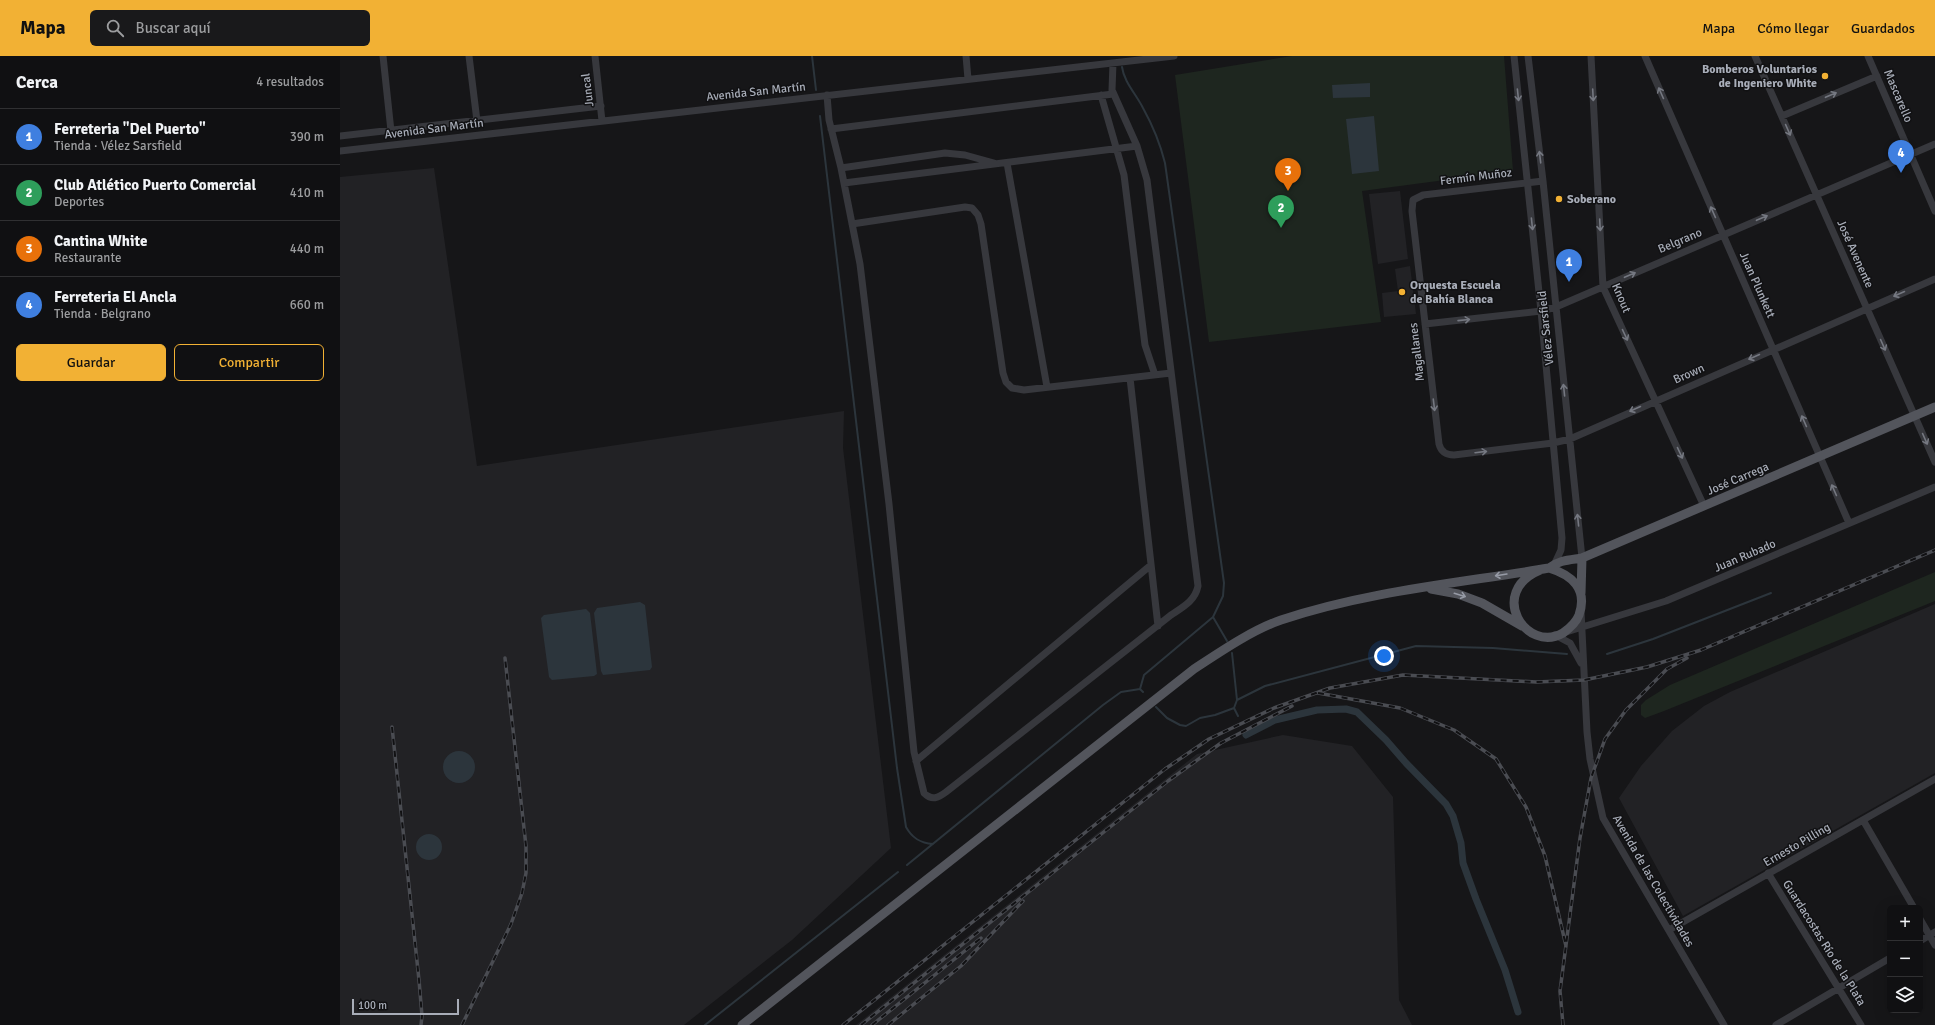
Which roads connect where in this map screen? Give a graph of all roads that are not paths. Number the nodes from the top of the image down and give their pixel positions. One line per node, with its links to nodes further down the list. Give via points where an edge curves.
1 (383, 56): 23 (street)
2 (469, 56): 20 (street)
3 (595, 56): 18 (street, Juncal)
4 (966, 56): 14 (street)
5 (1174, 56): 12 (street, Avenida San Martín)
6 (1514, 56): 34 (street, Vélez Sarsfield, one-way to 34)
7 (1528, 56): 33 (street, Vélez Sarsfield, one-way to 7)
8 (1591, 56): 42 (street, Knout, one-way to 42)
9 (1645, 56): 40 (street, Juan Plunkett, one-way to 9)
10 (1755, 56): 19 (street, José Avenente)
11 (1868, 56): 13 (street, Mascarello)
12 (1113, 63): 14 (street, Avenida San Martín); 15 (street)
13 (1877, 76): 19 (street, one-way to 13); 29 (street, Mascarello)
14 (968, 79): 16 (street, Avenida San Martín)
15 (1114, 94): 17 (street); 26 (street)
16 (827, 95): 21 (street, Avenida San Martín); 22 (street)
17 (1101, 96): 22 (street); 27 (street)
18 (601, 106): 20 (street, Avenida San Martín); 21 (street, Juncal)
19 (1782, 116): 36 (street, José Avenente, one-way to 36)
20 (477, 121): 23 (street, Avenida San Martín)
21 (602, 121): 28 (street, Avenida San Martín)
22 (832, 129): 32 (street)
23 (391, 130): 24 (street, Avenida San Martín)
24 (340, 136)
25 (1935, 144): 29 (street, Belgrano)
26 (1137, 146): 27 (street); 48 (street, via 1147,180)
27 (1116, 149): 30 (street); 49 (street, via 1124,175 1145,345)
28 (340, 151)
29 (1911, 154): 36 (street, Belgrano); 38 (street, Mascarello)
30 (1007, 162): 31 (street); 51 (street)
31 (998, 164): 32 (street, via 965,155 945,153); 35 (street)
32 (841, 168): 35 (street)
33 (1543, 180): 34 (street, Fermín Muñoz); 43 (street, Vélez Sarsfield)
34 (1528, 182): 37 (street, Fermín Muñoz, via 1423,194); 45 (street, Vélez Sarsfield, one-way to 45)
35 (844, 183): 39 (street)
36 (1817, 194): 40 (street, Belgrano, one-way to 36); 44 (street, José Avenente)
37 (1413, 200): 46 (street, Magallanes, via 1412,211)
38 (1935, 211)
39 (852, 224): 51 (street, via 972,208 981,224 1006,382 1016,390); 75 (street, via 866,305)
40 (1723, 235): 42 (street, Belgrano, one-way to 40); 47 (street, Juan Plunkett)
41 (1935, 279): 44 (street, Brown, one-way to 44)
42 (1603, 287): 43 (street, Belgrano); 52 (street, Knout, one-way to 52)
43 (1556, 307): 45 (street, Belgrano); 55 (street, Vélez Sarsfield, one-way to 43)
44 (1867, 308): 47 (street, Brown); 54 (street, José Avenente, one-way to 54)
45 (1541, 311): 46 (street, Belgrano, one-way to 45); 56 (street, Vélez Sarsfield)
46 (1425, 324): 57 (street, Magallanes, one-way to 57, via 1439,444)
47 (1773, 349): 52 (street, Brown, one-way to 52); 58 (street, Juan Plunkett, one-way to 47)
48 (1171, 373): 49 (street); 70 (street, via 1198,586 1193,599)
49 (1155, 375): 50 (street)
50 (1130, 378): 51 (street); 64 (street)
51 (1047, 387)
52 (1656, 400): 55 (street, Brown, one-way to 55); 61 (street, Knout, one-way to 61)
53 (1935, 407): 54 (main road, José Carrega)
54 (1914, 416): 58 (main road, José Carrega); 59 (street, José Avenente, one-way to 59)
55 (1570, 439): 56 (street, Brown); 63 (street, Vélez Sarsfield, one-way to 55)
56 (1553, 443): 57 (street, Brown, one-way to 56, via 1454,455); 65 (street, Vélez Sarsfield, via 1562,538 1560,550)
57 (1443, 452)
58 (1820, 457): 61 (main road, José Carrega); 62 (street, Juan Plunkett, one-way to 58)
59 (1935, 462)
60 (1935, 487): 62 (street, Juan Rubado)
61 (1704, 506): 63 (main road, José Carrega)
62 (1849, 523): 72 (street, Juan Rubado, via 1666,601)
63 (1582, 558): 65 (main road, José Carrega); 68 (main road, Vélez Sarsfield)
64 (1151, 565): 70 (street); 75 (street)
65 (1552, 566): 66 (main road); 68 (main road, via 1571,578 1578,587)
66 (1540, 570): 67 (main road, one-way to 67); 71 (main road, via 1526,577 1516,589 1514,609)
67 (1422, 588): 71 (main road, one-way to 71, via 1458,594 1482,603); 87 (main road, via 1354,600 1280,621 1235,643 1194,669)
68 (1581, 598): 69 (main road)
69 (1581, 609): 72 (street); 73 (main road, via 1573,624)
70 (1158, 626): 75 (street, via 940,797 929,798 924,794)
71 (1524, 627): 73 (main road, via 1541,636)
72 (1582, 629): 73 (street, Juan Rubado); 74 (street, Avenida de las Colectividades)
73 (1557, 635): 74 (street, via 1570,643)
74 (1583, 666): 81 (street, Avenida de las Colectividades, via 1590,759 1603,818)
75 (916, 761)
76 (1935, 779): 77 (street, Ernesto Pilling)
77 (1863, 820): 78 (street, Ernesto Pilling); 79 (street)
78 (1768, 873): 81 (street, Ernesto Pilling); 86 (street, Guardacostas Río de la Plata)
79 (1912, 905)
80 (1923, 923): 82 (street)
81 (1669, 930): 88 (street, Avenida de las Colectividades)
82 (1932, 934): 83 (street); 84 (street)
83 (1923, 939)
84 (1935, 945)
85 (1887, 960): 86 (street)
86 (1839, 988): 89 (street); 90 (street, Guardacostas Río de la Plata)
87 (742, 1025)
88 (1724, 1025)
89 (1776, 1025)
90 (1861, 1025)

